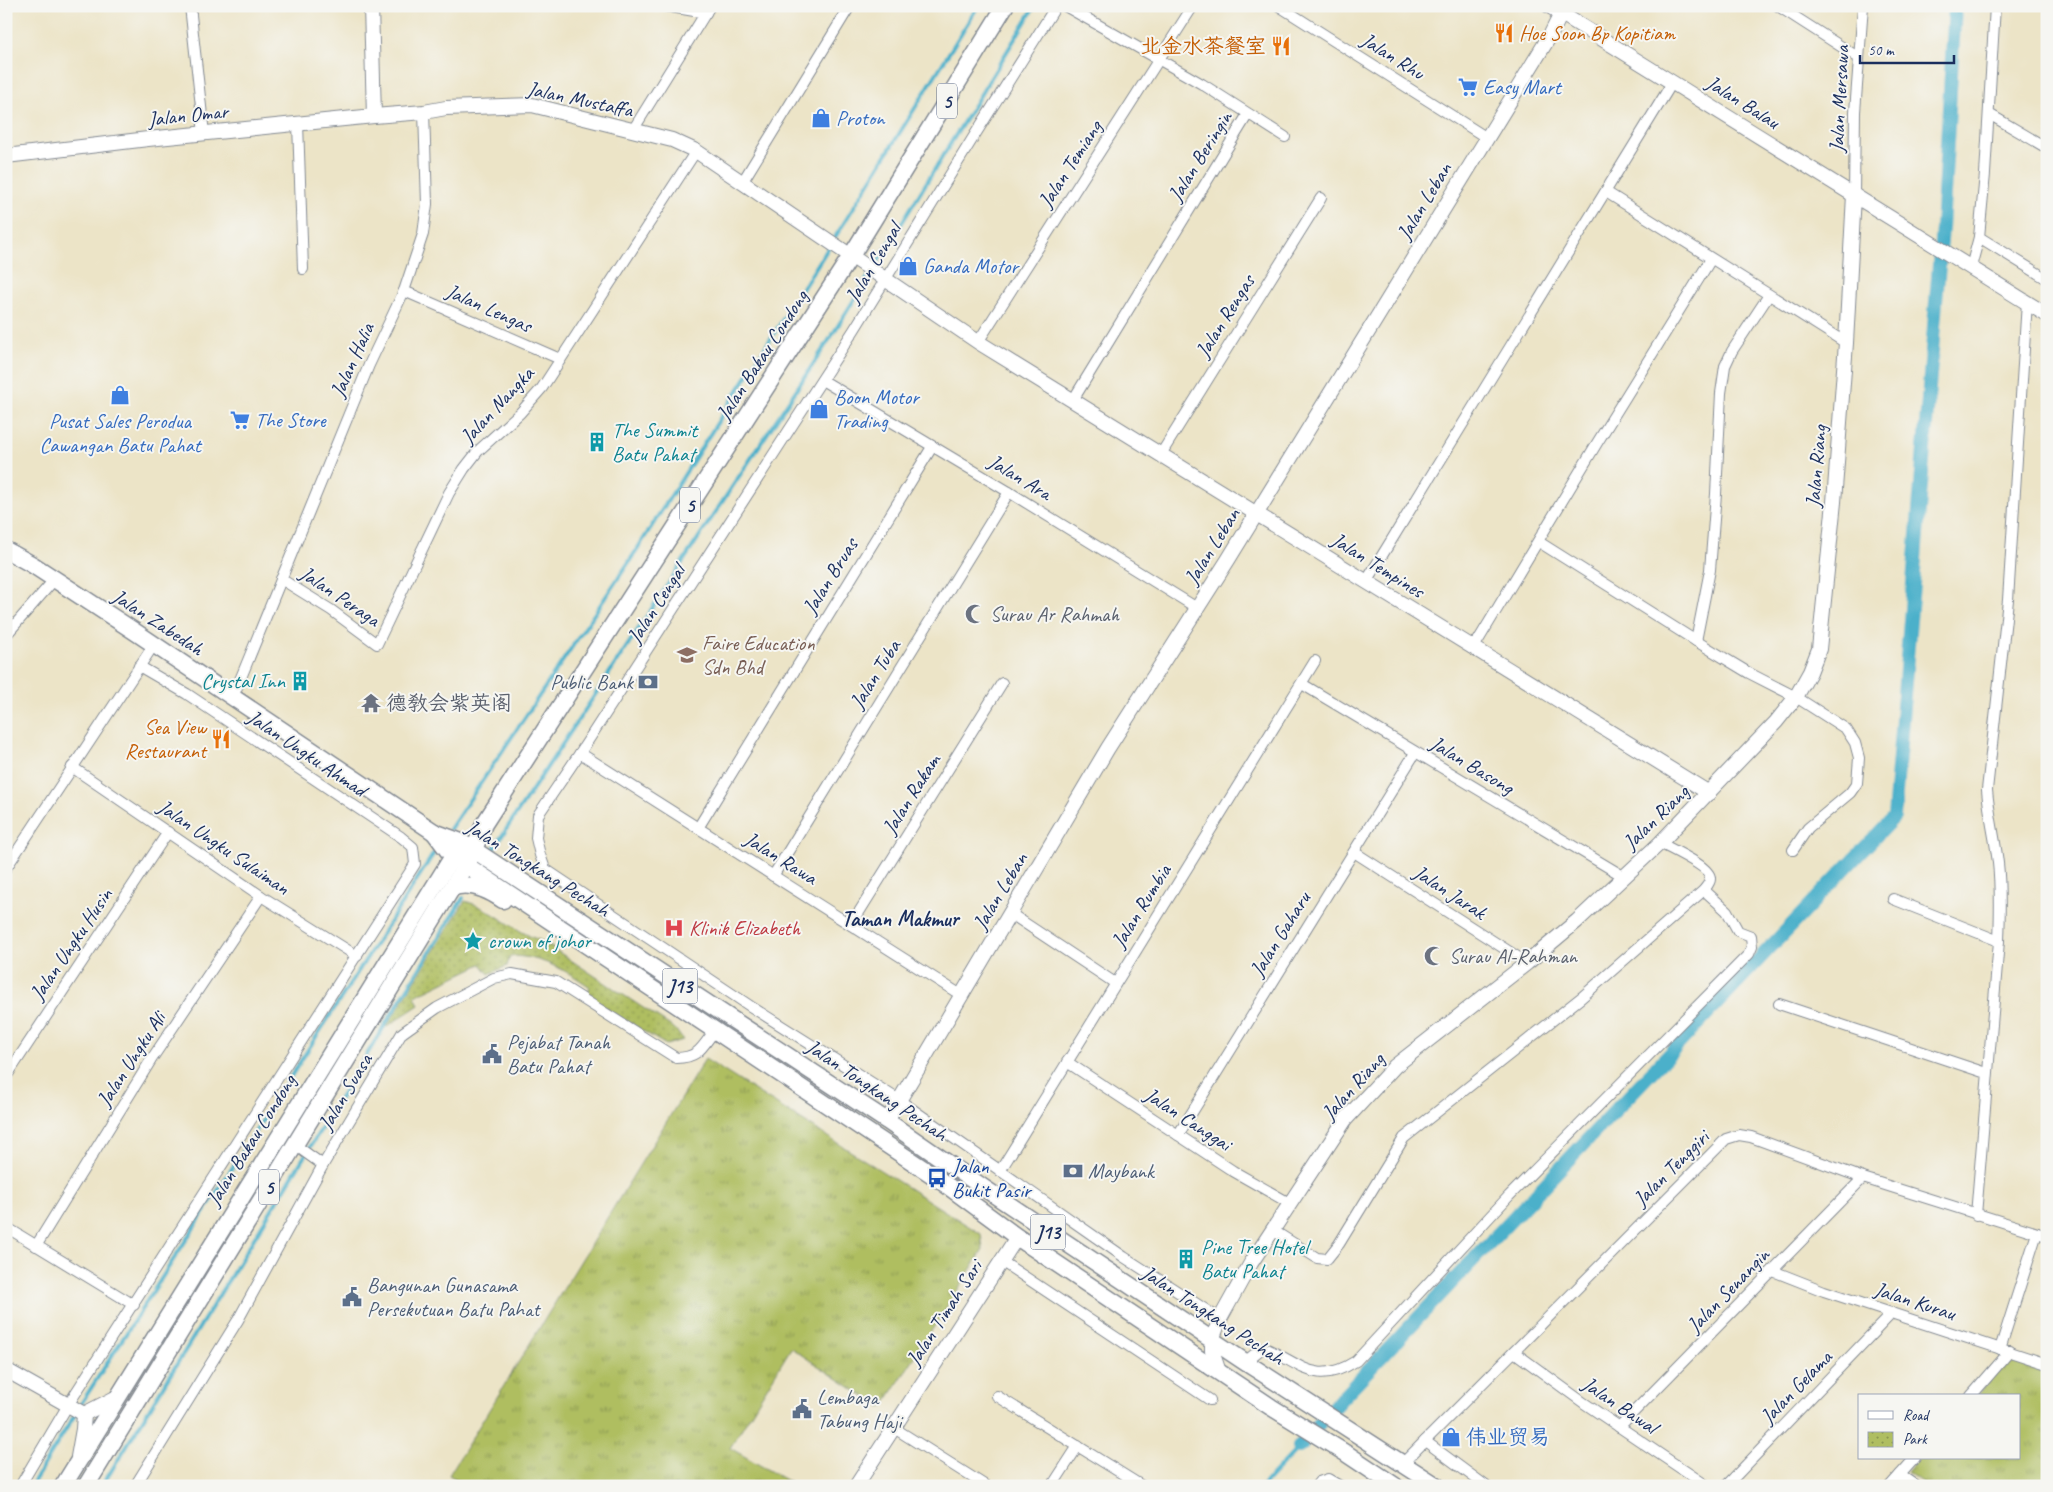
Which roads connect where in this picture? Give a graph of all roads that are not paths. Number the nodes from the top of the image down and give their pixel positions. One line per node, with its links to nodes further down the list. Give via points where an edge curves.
1 (190, 6): 24 (street)
2 (371, 6): 21 (street)
3 (665, 6): 13 (street)
4 (850, 6): 30 (street)
5 (1005, 6): 36 (main road, Jalan Bakau Condong / 5)
6 (1056, 6): 39 (street, Jalan Cengal)
7 (1065, 6): 16 (street, Jalan Beringin)
8 (1193, 6): 16 (street, Jalan Temiang)
9 (1279, 6): 26 (street, Jalan Rhu)
10 (1778, 6): 15 (street)
11 (1863, 6): 15 (street, Jalan Mersawa)
12 (1995, 6): 20 (street)
13 (708, 9): 23 (street)
14 (1555, 10): 17 (street, Jalan Balau); 26 (street, Jalan Leban, via 1551,34)
15 (1859, 58): 32 (street, Jalan Mersawa)
16 (1159, 59): 19 (street, Jalan Beringin); 45 (street, Jalan Temiang)
17 (1672, 83): 31 (street); 32 (street, Jalan Balau)
18 (424, 112): 21 (street, Jalan Mustaffa); 23 (street, Jalan Mustaffa, via 525,104); 41 (street, Jalan Halia, via 426,219)
19 (1248, 114): 25 (street); 49 (street, Jalan Beringin)
20 (1989, 114): 27 (street); 34 (street)
21 (374, 116): 22 (street, Jalan Omar)
22 (298, 123): 24 (street, Jalan Omar); 38 (street)
23 (634, 130): 28 (street, Jalan Mustaffa, via 672,140)
24 (204, 134): 29 (street, Jalan Omar)
25 (1285, 137)
26 (1487, 138): 53 (street, Jalan Leban)
27 (2047, 148)
28 (696, 151): 30 (street, Jalan Mustaffa); 47 (street, Jalan Nangka)
29 (6, 156)
30 (742, 181): 36 (street, Jalan Mustaffa)
31 (1606, 192): 35 (street); 58 (street)
32 (1854, 195): 37 (street, Jalan Balau); 46 (street, Jalan Riang)
33 (1321, 198): 51 (street, Jalan Rengas)
34 (1979, 237): 37 (street); 40 (street)
35 (1712, 259): 42 (street); 54 (street)
36 (857, 260): 39 (street, Jalan Mustaffa); 81 (main road, Jalan Bakau Condong / 5)
37 (1971, 267): 43 (street, Jalan Balau)
38 (303, 269)
39 (881, 276): 45 (street, Jalan Mustaffa); 48 (street, Jalan Cengal)
40 (2047, 279)
41 (404, 291): 47 (street, Jalan Lengas); 56 (street, Jalan Halia, via 369,365)
42 (1769, 295): 46 (street); 61 (street, via 1725,366 1720,393 1710,570)
43 (2027, 302): 44 (street, Jalan Balau); 92 (street, via 2008,600 1987,790 1998,863)
44 (2047, 315)
45 (978, 342): 49 (street, Jalan Tempines)
46 (1846, 343): 70 (street, Jalan Riang, via 1820,649)
47 (560, 359): 62 (street, Jalan Nangka, via 537,394 478,451 464,469 449,493)
48 (822, 380): 50 (street, Jalan Ara); 71 (street, Jalan Cengal)
49 (1073, 400): 51 (street, Jalan Tempines)
50 (932, 447): 52 (street, Jalan Ara); 75 (street, Jalan Bruas)
51 (1161, 454): 53 (street, Jalan Tempines)
52 (1009, 492): 59 (street, Jalan Ara); 83 (street, Jalan Tuba)
53 (1256, 512): 58 (street, Jalan Tempines); 59 (street, Jalan Leban)
54 (1539, 542): 61 (street); 64 (street)
55 (6, 550): 57 (main road, Jalan Zabedah / J13)
56 (281, 579): 62 (street, Jalan Peraga); 69 (street, Jalan Halia)
57 (54, 580): 60 (street); 63 (main road, Jalan Zabedah / J13)
58 (1366, 580): 64 (street, Jalan Tempines)
59 (1197, 608): 89 (street, Jalan Leban, via 1108,748)
60 (6, 635)
61 (1696, 641): 70 (street)
62 (377, 644)
63 (153, 646): 66 (street); 69 (main road, Jalan Zabedah / J13)
64 (1473, 648): 74 (street, Jalan Tempines)
65 (1315, 661): 68 (street, Jalan Rumbia)
66 (138, 666): 73 (street); 93 (street, Jalan Ungku Ahmad, via 187,694 413,847 416,864)
67 (1002, 683): 90 (street, Jalan Rakam)
68 (1302, 684): 72 (street, Jalan Basong); 95 (street, Jalan Rumbia)
69 (233, 696): 77 (main road, Jalan Zabedah / J13)
70 (1796, 697): 74 (street, Jalan Riang); 79 (street, via 1846,729 1855,743 1859,773 1850,793 1808,828)
71 (580, 753): 75 (street, Jalan Rawa); 102 (street, Jalan Cengal, via 538,815 536,838 545,868 750,1006)
72 (1415, 753): 80 (street, Jalan Gaharu); 84 (street, Jalan Basong)
73 (72, 768): 76 (street, Jalan Ungku Sulaiman); 82 (street)
74 (1709, 793): 78 (street, Jalan Riang)
75 (698, 828): 83 (street, Jalan Rawa)
76 (168, 832): 87 (street, Jalan Ungku Sulaiman); 101 (street, Jalan Ungku Husin)
77 (434, 832): 81 (main road, Jalan Tongkang Pechah / J13)
78 (1660, 843): 84 (street, Jalan Riang); 86 (street, via 1710,873)
79 (1793, 850)
80 (1354, 852): 94 (street, Jalan Jarak); 104 (street, Jalan Gaharu)
81 (463, 853): 85 (main road, Jalan Bakau Condong / 5); 91 (main road, Jalan Tongkang Pechah / J13); 103 (main road, Jalan Tongkang Pechah / J13); 133 (main road, Jalan Bakau Condong / 5)
82 (6, 868)
83 (773, 876): 90 (street, Jalan Rawa)
84 (1623, 876): 94 (street, Jalan Riang)
85 (452, 888): 91 (main road, via 461,884 481,889 544,924); 105 (main road, Jalan Bakau Condong / 5)
86 (1704, 890): 114 (street, via 1582,997 1404,1138 1327,1259 1317,1258); 127 (street, via 1727,911 1738,930 1751,936 1749,954 1509,1196 1356,1360 1342,1370 1323,1374 1267,1349 1261,1349)
87 (262, 896): 93 (street, Jalan Ungku Sulaiman); 117 (street, Jalan Ungku Ali, via 152,1060)
88 (1893, 898): 92 (street)
89 (1011, 914): 95 (street); 96 (street, Jalan Leban)
90 (851, 925): 96 (street, Jalan Rawa)
91 (565, 929): 98 (main road, Jalan Tongkang Pechah / J13)
92 (1999, 941): 100 (street)
93 (357, 956): 121 (street)
94 (1527, 963): 111 (street, Jalan Riang, via 1395,1066 1345,1120)
95 (1115, 983): 99 (street, Jalan Rumbia)
96 (961, 995): 102 (street, Jalan Leban)
97 (1779, 1004): 100 (street)
98 (715, 1030): 106 (street, Jalan Suasa, via 698,1053 688,1058 676,1058 556,982 512,974 494,978 437,1008 402,1033); 109 (main road, Jalan Tongkang Pechah / J13)
99 (1067, 1062): 104 (street, Jalan Canggai); 107 (street, Jalan Rumbia)
100 (1986, 1073): 112 (street)
101 (6, 1077)
102 (899, 1100): 103 (street, Jalan Leban); 107 (street, Jalan Cengal)
103 (887, 1121): 109 (main road, via 889,1135 937,1167); 110 (main road, Jalan Tongkang Pechah / J13)
104 (1178, 1135): 111 (street, Jalan Canggai)
105 (299, 1148): 106 (street); 146 (main road, Jalan Bakau Condong / 5)
106 (323, 1165): 147 (street, Jalan Suasa, via 238,1320)
107 (1000, 1171): 123 (street, Jalan Cengal)
108 (1863, 1178): 112 (street, Jalan Tenggiri); 120 (street, Jalan Senangin); 126 (street, Jalan Tenggiri, via 1751,1137 1739,1135 1726,1139)
109 (943, 1182): 116 (main road, Jalan Tongkang Pechah / J13)
110 (984, 1188): 116 (main road, via 988,1201 1016,1224); 118 (main road, Jalan Tongkang Pechah / J13)
111 (1290, 1204): 114 (street, Jalan Riang)
112 (1976, 1215): 115 (street, Jalan Tenggiri)
113 (6, 1227): 117 (street)
114 (1274, 1231): 123 (street, Jalan Riang, via 1251,1263)
115 (2042, 1235): 125 (street)
116 (1016, 1237): 118 (main road, via 1030,1234 1061,1249); 119 (street, Jalan Timah Sari); 130 (main road, Jalan Tongkang Pechah / J13)
117 (36, 1246): 121 (street)
118 (1077, 1251): 124 (main road, Jalan Tongkang Pechah / J13)
119 (1002, 1261): 134 (street); 137 (street, Jalan Timah Sari)
120 (1773, 1271): 122 (street, Jalan Kurau); 136 (street, Jalan Senangin)
121 (134, 1305): 135 (street)
122 (1892, 1313): 125 (street, Jalan Kurau); 158 (street, Jalan Gelama)
123 (1220, 1319): 124 (street, Jalan Riang)
124 (1212, 1340): 127 (main road, Jalan Tongkang Pechah / J13); 130 (street)
125 (2005, 1350): 128 (street, Jalan Kurau); 131 (street)
126 (1514, 1352): 136 (street, Jalan Bawal); 138 (street, Jalan Tenggiri)
127 (1245, 1362): 141 (main road, Jalan Tongkang Pechah / J13)
128 (2047, 1364)
129 (6, 1370): 135 (street)
130 (1219, 1372): 154 (main road, Jalan Tongkang Pechah / J13)
131 (1972, 1394)
132 (997, 1396): 139 (street)
133 (117, 1397): 135 (street); 142 (main road, Jalan Bakau Condong / 5)
134 (1210, 1400)
135 (76, 1409): 142 (street, via 81,1446); 144 (street)
136 (1619, 1427): 157 (street, Jalan Bawal)
137 (894, 1428): 148 (street, Jalan Timah Sari); 149 (street)
138 (1425, 1441): 141 (street, Jalan Tenggiri); 156 (street)
139 (1078, 1446): 150 (street); 151 (street)
140 (1913, 1460): 143 (street)
141 (1403, 1462): 155 (main road, Jalan Tongkang Pechah / J13)
142 (77, 1463): 145 (main road, Jalan Bakau Condong / 5)
143 (1900, 1475): 159 (street); 160 (street)
144 (20, 1486)
145 (63, 1486)
146 (86, 1486)
147 (135, 1486)
148 (856, 1486)
149 (986, 1486)
150 (1052, 1486)
151 (1142, 1486)
152 (1316, 1486): 153 (street, via 1328,1479)
153 (1340, 1486)
154 (1394, 1486)
155 (1437, 1486)
156 (1486, 1486)
157 (1707, 1486)
158 (1726, 1486)
159 (1890, 1486)
160 (1916, 1486)

